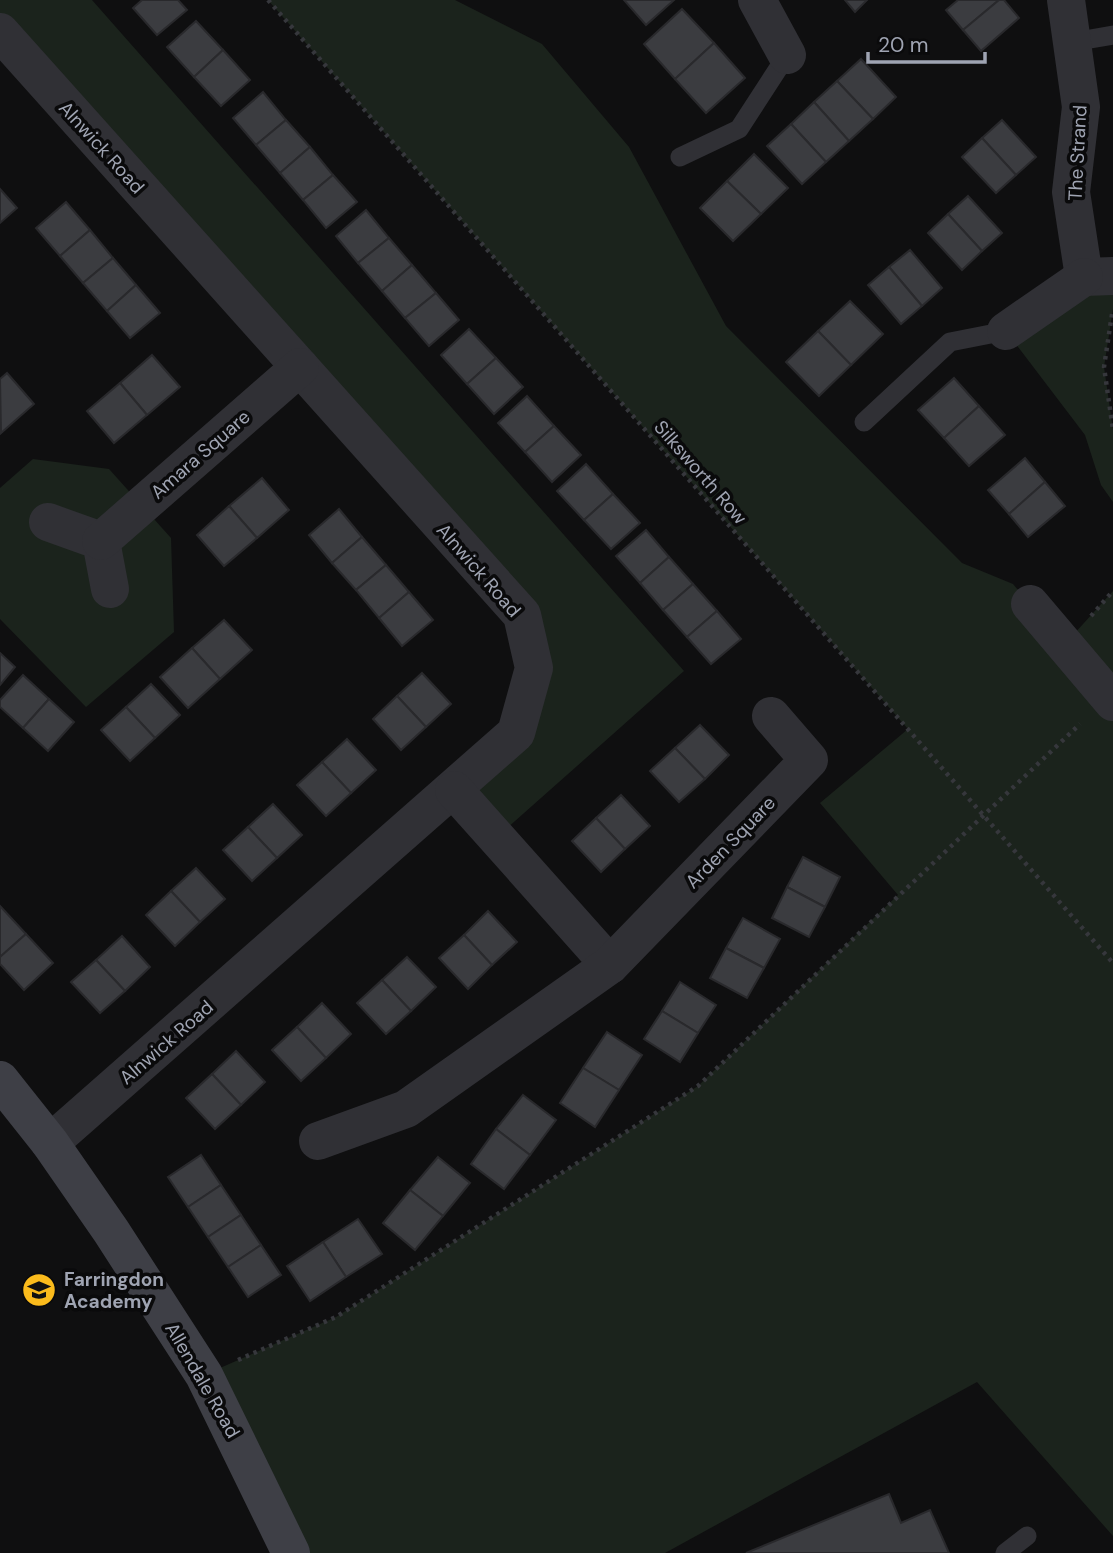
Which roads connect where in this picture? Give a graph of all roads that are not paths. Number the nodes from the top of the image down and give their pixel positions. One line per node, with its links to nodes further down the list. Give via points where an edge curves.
1 (757, 0): 6 (street)
2 (1066, 0): 4 (street, The Strand)
3 (1113, 35): 4 (lane)
4 (1073, 42): 8 (street, The Strand, via 1081,107 1071,192)
5 (6, 51): 10 (street, Alnwick Road)
6 (787, 55): 7 (lane, via 740,130)
7 (680, 157)
8 (1098, 276): 9 (street)
9 (1006, 331): 11 (lane, via 950,342)
10 (299, 367): 13 (street, Amara Square); 18 (street, Alnwick Road, via 522,615 534,668 516,733)
11 (864, 422)
12 (48, 522): 13 (street)
13 (101, 541): 14 (street)
14 (110, 589)
15 (1030, 604): 16 (street)
16 (1111, 700)
17 (771, 716): 19 (street, Arden Square, via 809,760)
18 (454, 790): 19 (street); 22 (street, Alnwick Road)
19 (610, 965): 21 (street, Arden Square, via 406,1109)
20 (0, 1080): 22 (street, Allendale Road)
21 (318, 1141)
22 (50, 1143): 24 (street, Allendale Road, via 204,1375)
23 (1027, 1536): 25 (lane)
24 (291, 1553)
25 (1005, 1553)

